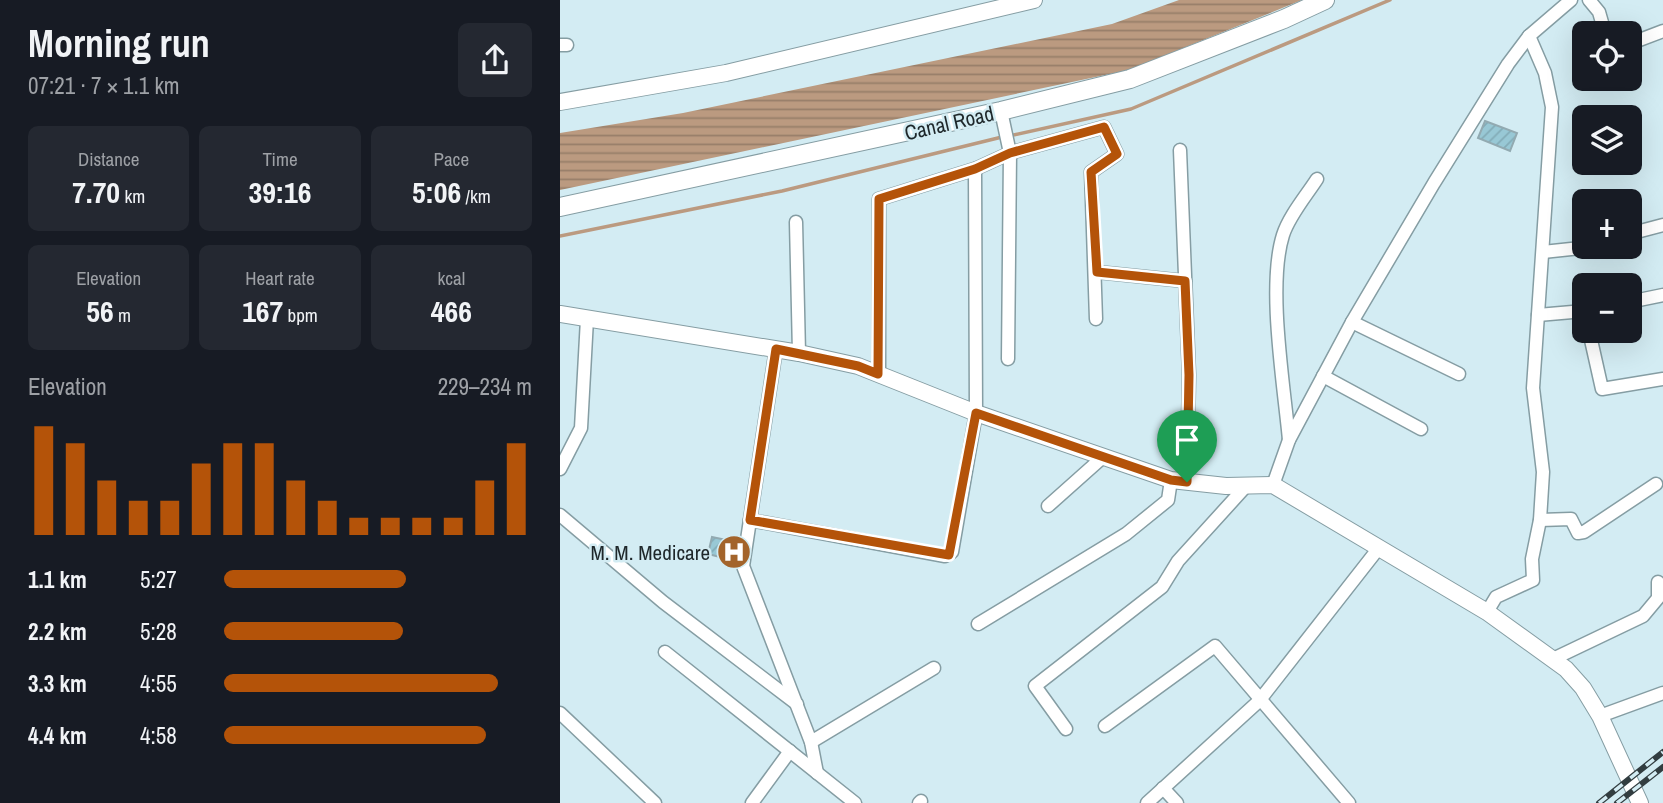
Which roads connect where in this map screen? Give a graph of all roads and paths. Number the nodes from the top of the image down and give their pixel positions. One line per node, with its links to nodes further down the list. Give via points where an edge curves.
1 (1034, 0): 9 (street, via 726,73)
2 (1325, 0): 10 (main road, Canal Road, via 1130,79)
3 (1571, 0): 7 (street)
4 (1588, 0): 5 (street)
5 (1602, 21)
6 (1663, 31): 8 (street)
7 (1530, 36): 20 (street, via 1552,107); 30 (street, via 1508,64)
8 (1642, 39)
9 (560, 102)
10 (1001, 111): 12 (street); 15 (main road, Canal Road)
11 (1180, 150): 22 (street)
12 (1010, 153): 13 (street); 21 (street, via 1104,127 1117,154 1091,172); 34 (street)
13 (975, 169): 35 (street, via 879,199); 39 (street)
14 (1317, 179): 41 (street, via 1283,234 1276,298)
15 (560, 207)
16 (796, 222): 33 (street)
17 (1663, 225): 18 (street)
18 (1642, 231)
19 (1572, 249): 20 (street)
20 (1543, 252): 27 (street)
21 (1097, 272): 22 (street); 29 (street)
22 (1185, 281): 44 (street, via 1189,375)
23 (1663, 295): 24 (street)
24 (1642, 299)
25 (1572, 312): 27 (street)
26 (560, 314): 28 (street)
27 (1538, 316): 51 (street, via 1533,388 1543,472)
28 (587, 318): 32 (street); 43 (street, via 581,428)
29 (1096, 319)
30 (1352, 322): 36 (street); 37 (street)
31 (1592, 343): 38 (street, via 1602,389)
32 (776, 349): 33 (street); 50 (street)
33 (799, 353): 35 (street)
34 (1008, 359)
35 (878, 374): 39 (street)
36 (1459, 374)
37 (1323, 376): 40 (street); 41 (street)
38 (1663, 379)
39 (976, 413): 42 (street); 50 (street, via 949,555)
40 (1422, 429)
41 (1289, 440): 47 (street)
42 (1103, 457): 44 (street); 48 (street)
43 (560, 469)
44 (1179, 481): 46 (street); 55 (street, via 1168,500 1126,534)
45 (1656, 484): 51 (street, via 1584,532 1578,533 1571,519 1564,517)
46 (1247, 485): 47 (street); 65 (street, via 1178,561 1162,587 1035,686)
47 (1273, 485): 52 (street)
48 (1048, 506)
49 (560, 515): 61 (street)
50 (750, 520): 61 (street, via 743,566)
51 (1540, 520): 54 (street, via 1533,580 1496,597)
52 (1378, 548): 54 (street); 60 (street)
53 (1658, 582): 57 (street, via 1658,598 1643,616)
54 (1487, 612): 57 (street)
55 (978, 624)
56 (665, 652): 67 (street)
57 (1553, 659): 63 (street, via 1583,688)
58 (934, 668): 66 (street)
59 (1663, 693): 63 (street)
60 (1259, 701): 64 (street, via 1218,649 1210,646); 69 (street); 70 (street)
61 (797, 705): 66 (street)
62 (560, 712): 71 (street)
63 (1600, 716): 76 (street)
64 (1105, 726)
65 (1066, 729)
66 (811, 742): 68 (street)
67 (790, 751): 68 (street); 72 (street)
68 (817, 773): 73 (street)
69 (1163, 788): 74 (street); 75 (street)
70 (1345, 802)
71 (655, 803)
72 (752, 803)
73 (855, 803)
74 (1147, 803)
75 (1177, 803)
76 (1640, 803)

